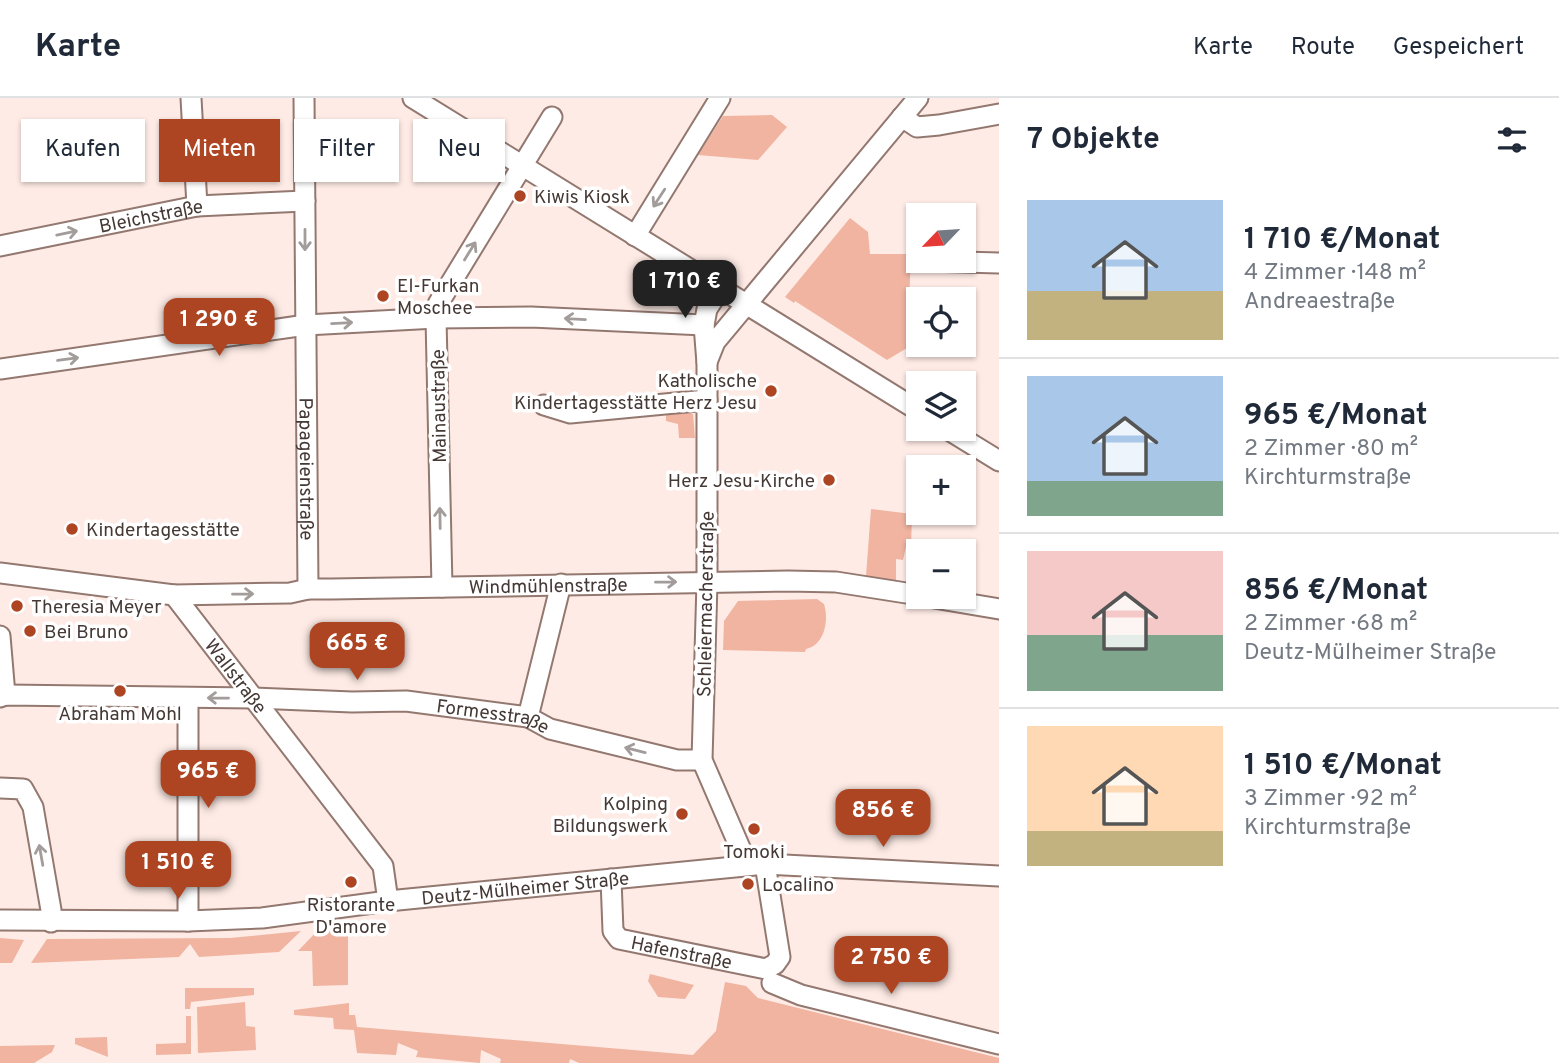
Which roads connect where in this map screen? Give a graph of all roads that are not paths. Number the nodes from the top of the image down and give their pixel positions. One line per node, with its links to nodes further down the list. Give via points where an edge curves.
1 (191, 98): 10 (street)
2 (304, 98): 9 (street, Papageienstraße)
3 (413, 98): 8 (street)
4 (720, 98): 11 (street, one-way to 11)
5 (911, 104): 6 (street, via 917,127); 16 (street, Schleiermacherstraße)
6 (999, 114)
7 (552, 117): 8 (street, Mainaustraße)
8 (523, 166): 11 (street); 17 (street, Mainaustraße, one-way to 8, via 443,295)
9 (305, 201): 10 (street, Bleichstraße); 18 (street, Papageienstraße, one-way to 18)
10 (197, 206): 12 (street, Bleichstraße, one-way to 10)
11 (635, 236): 15 (street)
12 (0, 246)
13 (976, 262): 14 (street)
14 (999, 263)
15 (720, 289): 16 (street); 19 (street, Schleiermacherstraße, via 707,309)
16 (746, 304): 20 (street, Schleiermacherstraße, via 715,342); 23 (street)
17 (436, 318): 18 (street, one-way to 17); 19 (street, one-way to 17); 30 (street, Mainaustraße, one-way to 17)
18 (306, 325): 21 (street, one-way to 18); 31 (street, Papageienstraße)
19 (704, 325): 20 (street, Schleiermacherstraße)
20 (707, 363): 22 (street, Schleiermacherstraße)
21 (0, 369)
22 (707, 400): 24 (street, via 570,413); 28 (street, Schleiermacherstraße)
23 (906, 403)
24 (544, 405)
25 (966, 441): 26 (street)
26 (999, 461)
27 (0, 573): 33 (street)
28 (707, 582): 29 (street, Windmühlenstraße, one-way to 28); 32 (street, Windmühlenstraße, via 836,582); 41 (street, Schleiermacherstraße)
29 (561, 584): 30 (street, Windmühlenstraße); 40 (street)
30 (442, 586): 31 (street, Windmühlenstraße)
31 (308, 589): 33 (street, Windmühlenstraße, one-way to 31)
32 (906, 593)
33 (174, 595): 39 (street, Wallstraße)
34 (976, 605): 35 (street)
35 (999, 609)
36 (0, 636): 37 (street)
37 (2, 696): 38 (street, Formesstraße)
38 (188, 698): 39 (street, Formesstraße, one-way to 38); 49 (street)
39 (253, 698): 40 (street, Formesstraße, via 406,701); 47 (street, Wallstraße, via 383,866)
40 (528, 717): 41 (street, Formesstraße, one-way to 40, via 677,760 639,751 550,729)
41 (702, 760): 44 (street, via 741,850)
42 (1, 788): 50 (street, one-way to 42, via 33,807 23,789)
43 (765, 864): 44 (street, Deutz-Mülheimer Straße); 45 (street, Deutz-Mülheimer Straße); 51 (street, via 780,957)
44 (743, 865): 46 (street, Deutz-Mülheimer Straße)
45 (999, 876)
46 (611, 878): 47 (street, Deutz-Mülheimer Straße); 51 (street, Hafenstraße, via 613,931 618,939)
47 (388, 901): 49 (street, Deutz-Mülheimer Straße, via 262,918)
48 (0, 920): 50 (street, Deutz-Mülheimer Straße)
49 (188, 921): 50 (street, Deutz-Mülheimer Straße)
50 (51, 922)
51 (769, 976): 52 (street, Hafenstraße, via 801,995)
52 (999, 1044)

